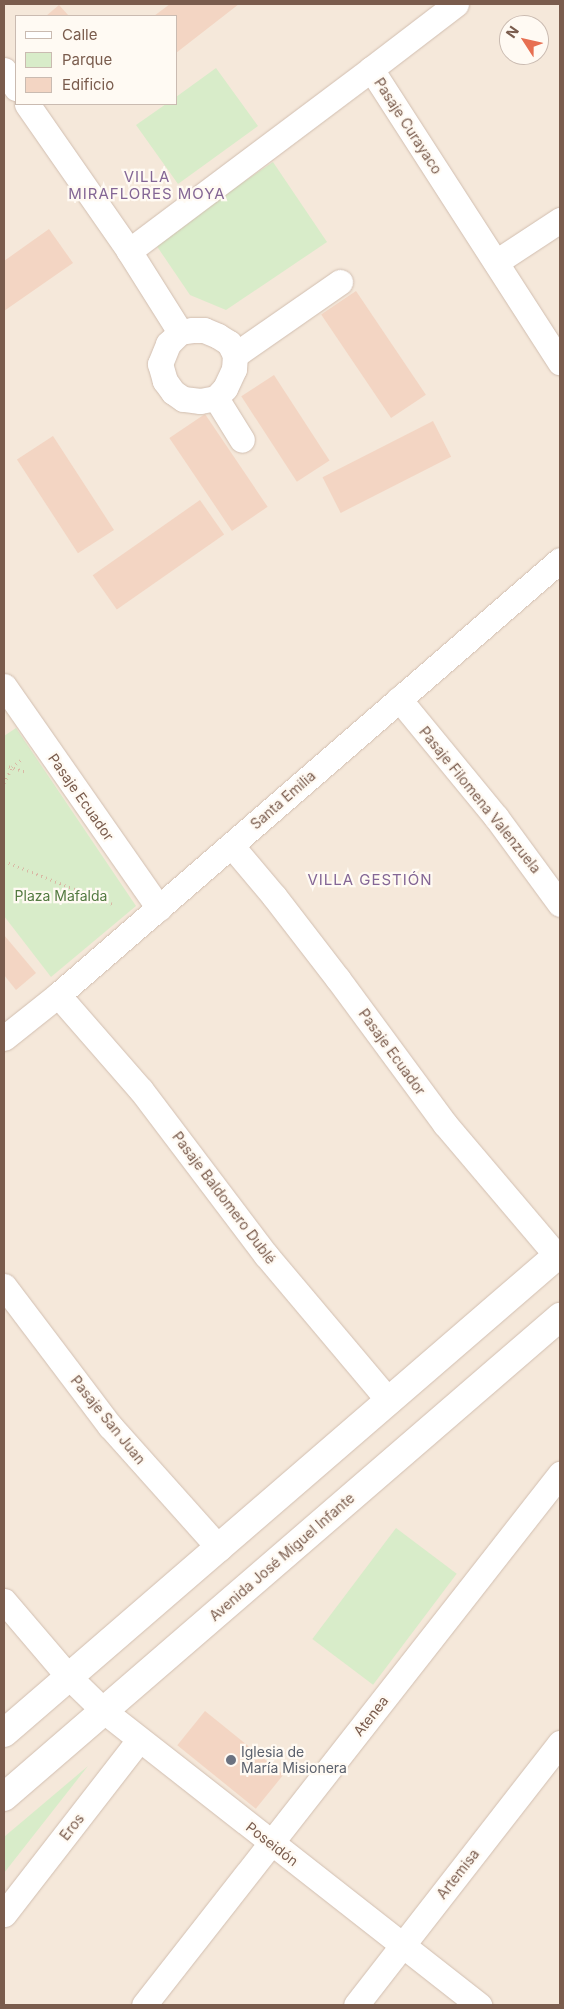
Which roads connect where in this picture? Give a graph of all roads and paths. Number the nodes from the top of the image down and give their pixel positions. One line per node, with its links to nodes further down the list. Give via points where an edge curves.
1 (456, 4): 2 (street)
2 (370, 69): 7 (street, Pasaje Curayaco); 8 (street, Pasaje Curayaco)
3 (4, 70): 4 (street)
4 (15, 86)
5 (28, 105): 7 (street)
6 (560, 220): 8 (street)
7 (129, 251): 10 (street)
8 (496, 262): 12 (street, Pasaje Curayaco)
9 (340, 282): 11 (street)
10 (180, 332): 11 (street, via 204,330 229,343); 13 (street, via 168,344 160,364 165,381 183,400)
11 (234, 355): 13 (street, via 234,369)
12 (560, 362)
13 (216, 398): 14 (street)
14 (242, 440)
15 (560, 560): 17 (street, Santa Emilia)
16 (4, 686): 18 (street, Pasaje Ecuador)
17 (399, 699): 19 (street, Santa Emilia); 22 (street, Pasaje Filomena Valenzuela, via 496,817)
18 (11, 713): 21 (street, Pasaje Ecuador)
19 (231, 845): 21 (street, Santa Emilia); 25 (street, Pasaje Ecuador, via 332,971 445,1124)
20 (4, 861): 21 (path, via 113,906)
21 (153, 900): 23 (street, Santa Emilia)
22 (560, 904)
23 (58, 995): 24 (street, Santa Emilia); 28 (street, Pasaje Baldomero Dublé, via 141,1090 266,1255)
24 (4, 1038)
25 (559, 1255): 28 (main road)
26 (4, 1286): 30 (street, Pasaje San Juan, via 110,1426)
27 (560, 1317): 33 (main road, Avenida José Miguel Infante)
28 (389, 1401): 30 (main road)
29 (560, 1474): 38 (street, Atenea)
30 (218, 1548): 32 (main road)
31 (4, 1601): 32 (street, Poseidón)
32 (69, 1677): 33 (street, Poseidón); 34 (main road)
33 (104, 1711): 35 (street, Poseidón); 37 (main road, Avenida José Miguel Infante)
34 (4, 1733)
35 (140, 1740): 38 (street, Poseidón); 39 (street, Eros)
36 (560, 1743): 40 (street, Artemisa)
37 (4, 1797)
38 (271, 1843): 40 (street, Poseidón); 41 (street, Atenea)
39 (4, 1914)
40 (402, 1946): 42 (street, Artemisa); 43 (street, Poseidón)
41 (144, 2005)
42 (356, 2005)
43 (478, 2005)

